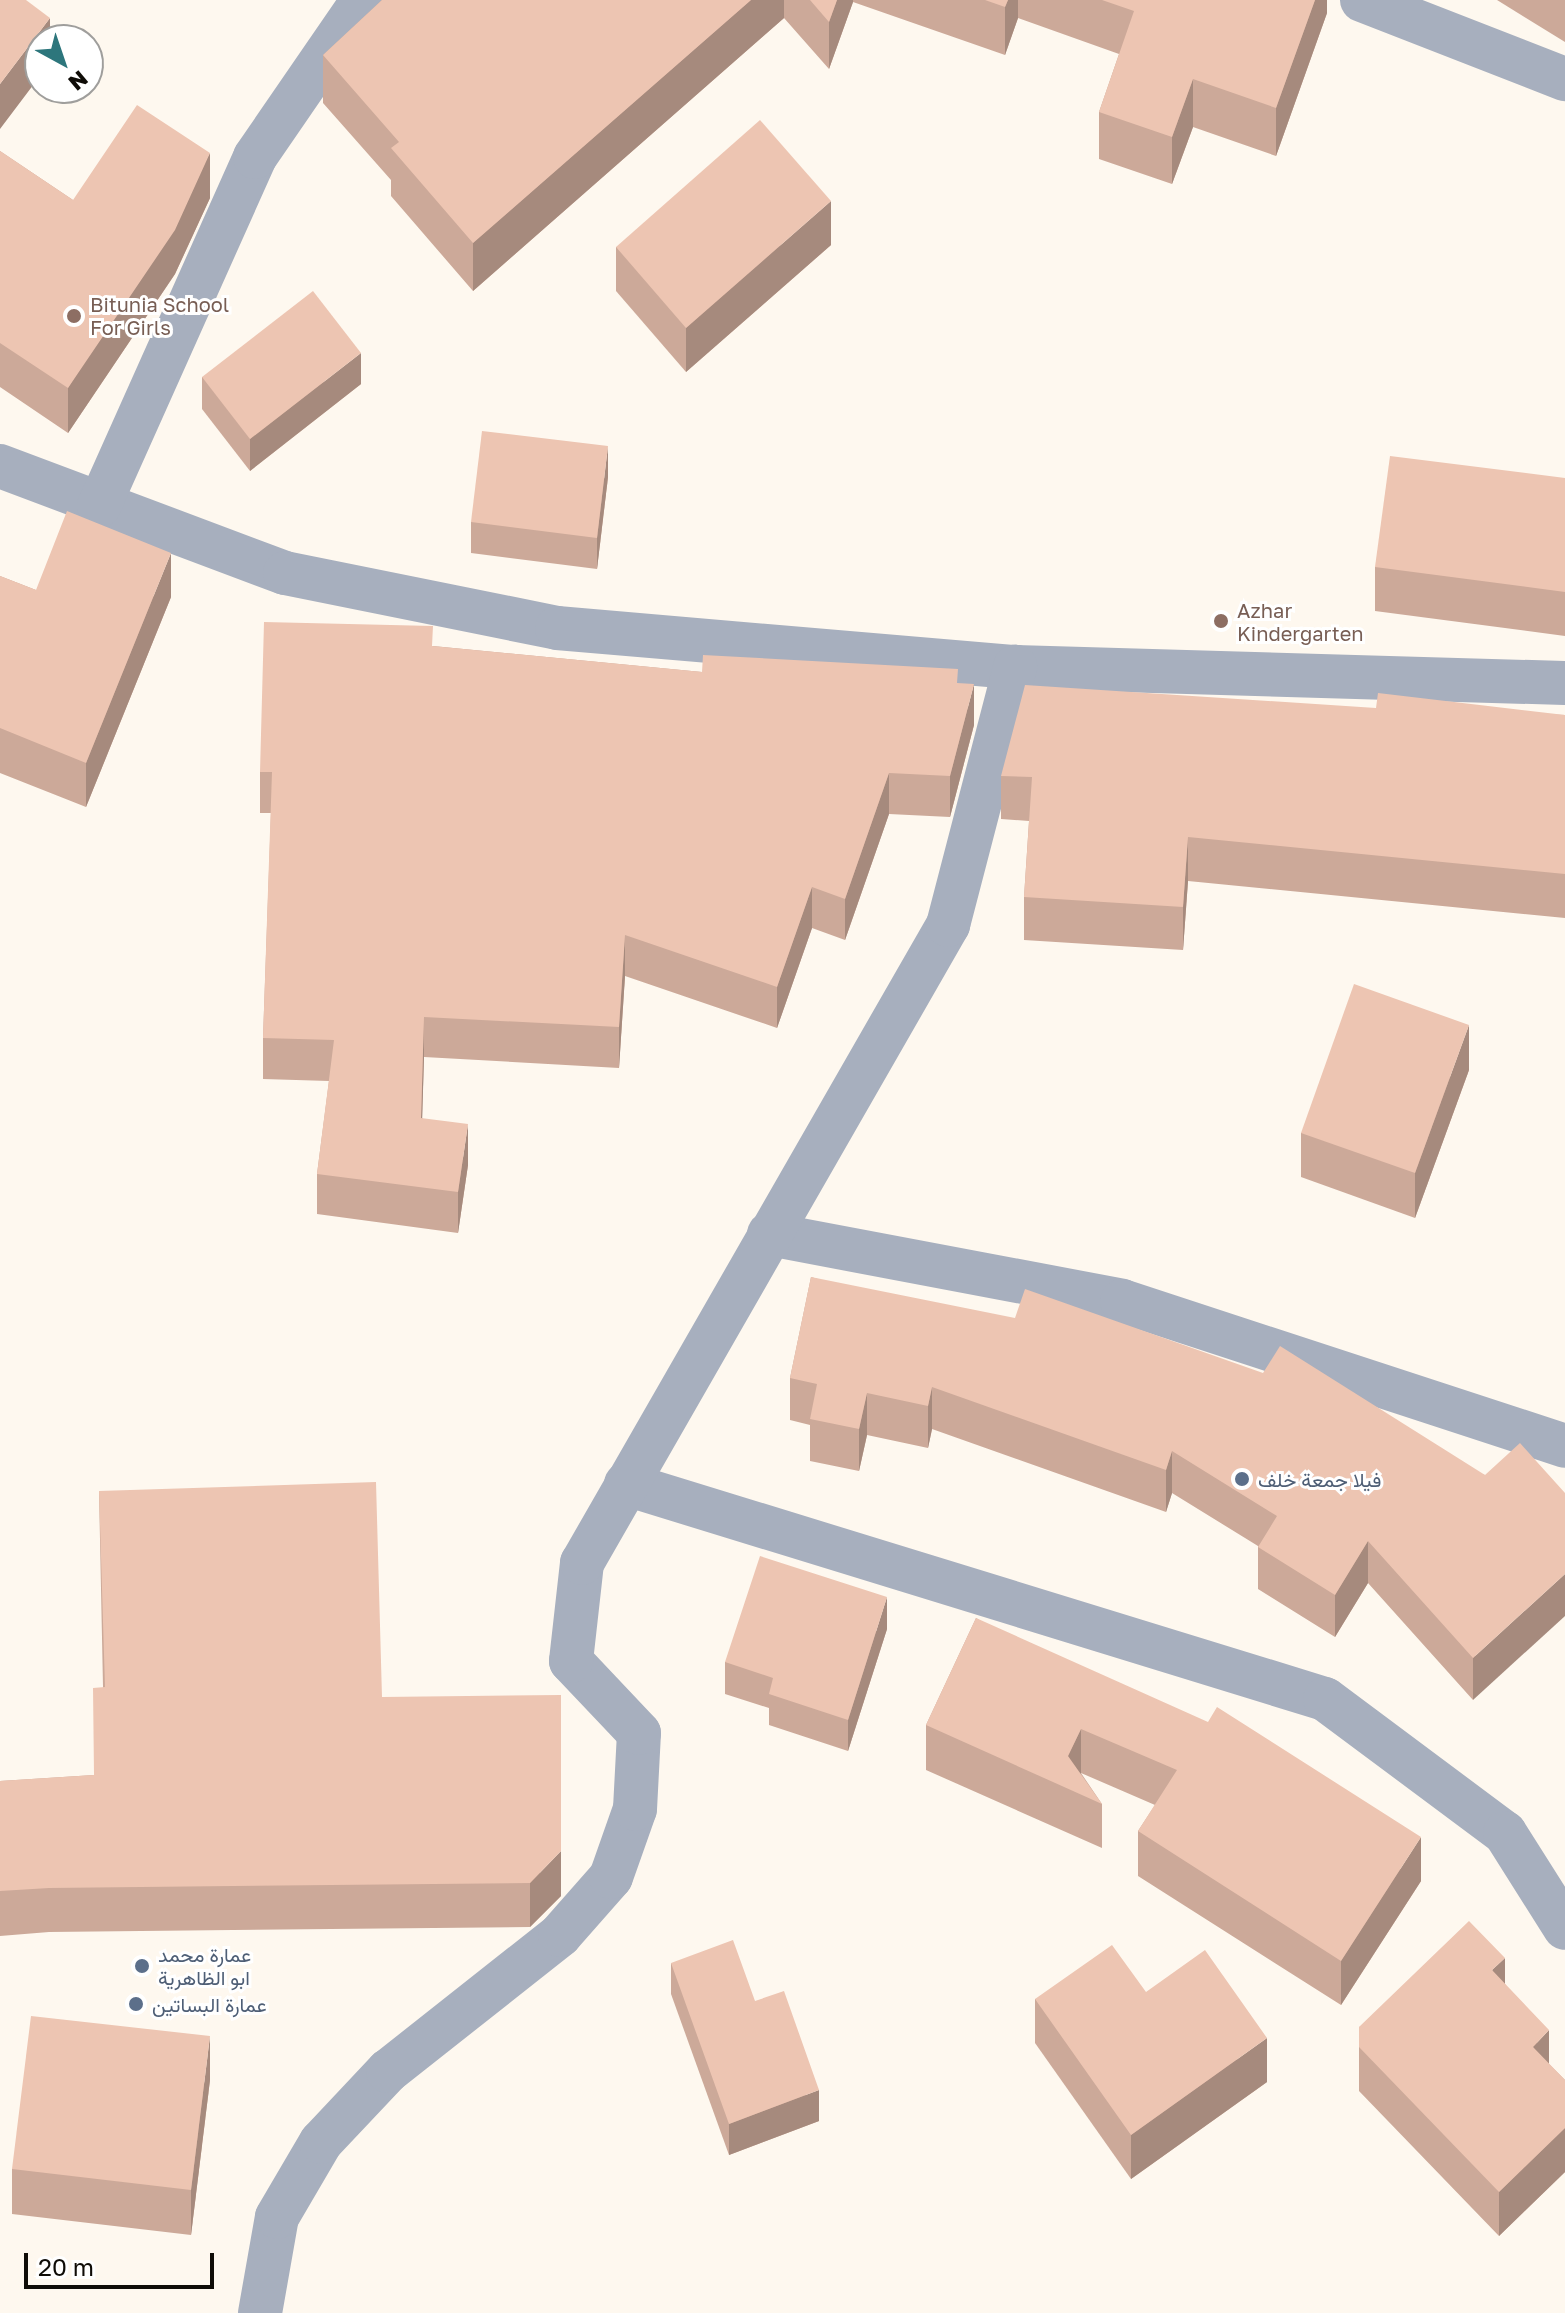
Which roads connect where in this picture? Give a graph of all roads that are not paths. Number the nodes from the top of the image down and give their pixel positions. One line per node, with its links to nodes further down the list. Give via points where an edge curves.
1 (363, 0): 5 (street, via 255,157)
2 (1362, 0): 3 (street)
3 (1565, 79)
4 (0, 466): 5 (street)
5 (99, 506): 6 (street, via 285,573 557,628)
6 (1015, 667): 7 (street); 8 (street, via 948,925)
7 (1565, 683)
8 (769, 1234): 9 (street, via 1122,1301); 10 (street)
9 (1565, 1446)
10 (626, 1484): 11 (street, via 1325,1699 1505,1833); 12 (street, via 582,1563 571,1661 639,1733 635,1809 611,1877 560,1935 388,2071 321,2142 277,2217)
11 (1565, 1928)
12 (260, 2313)

